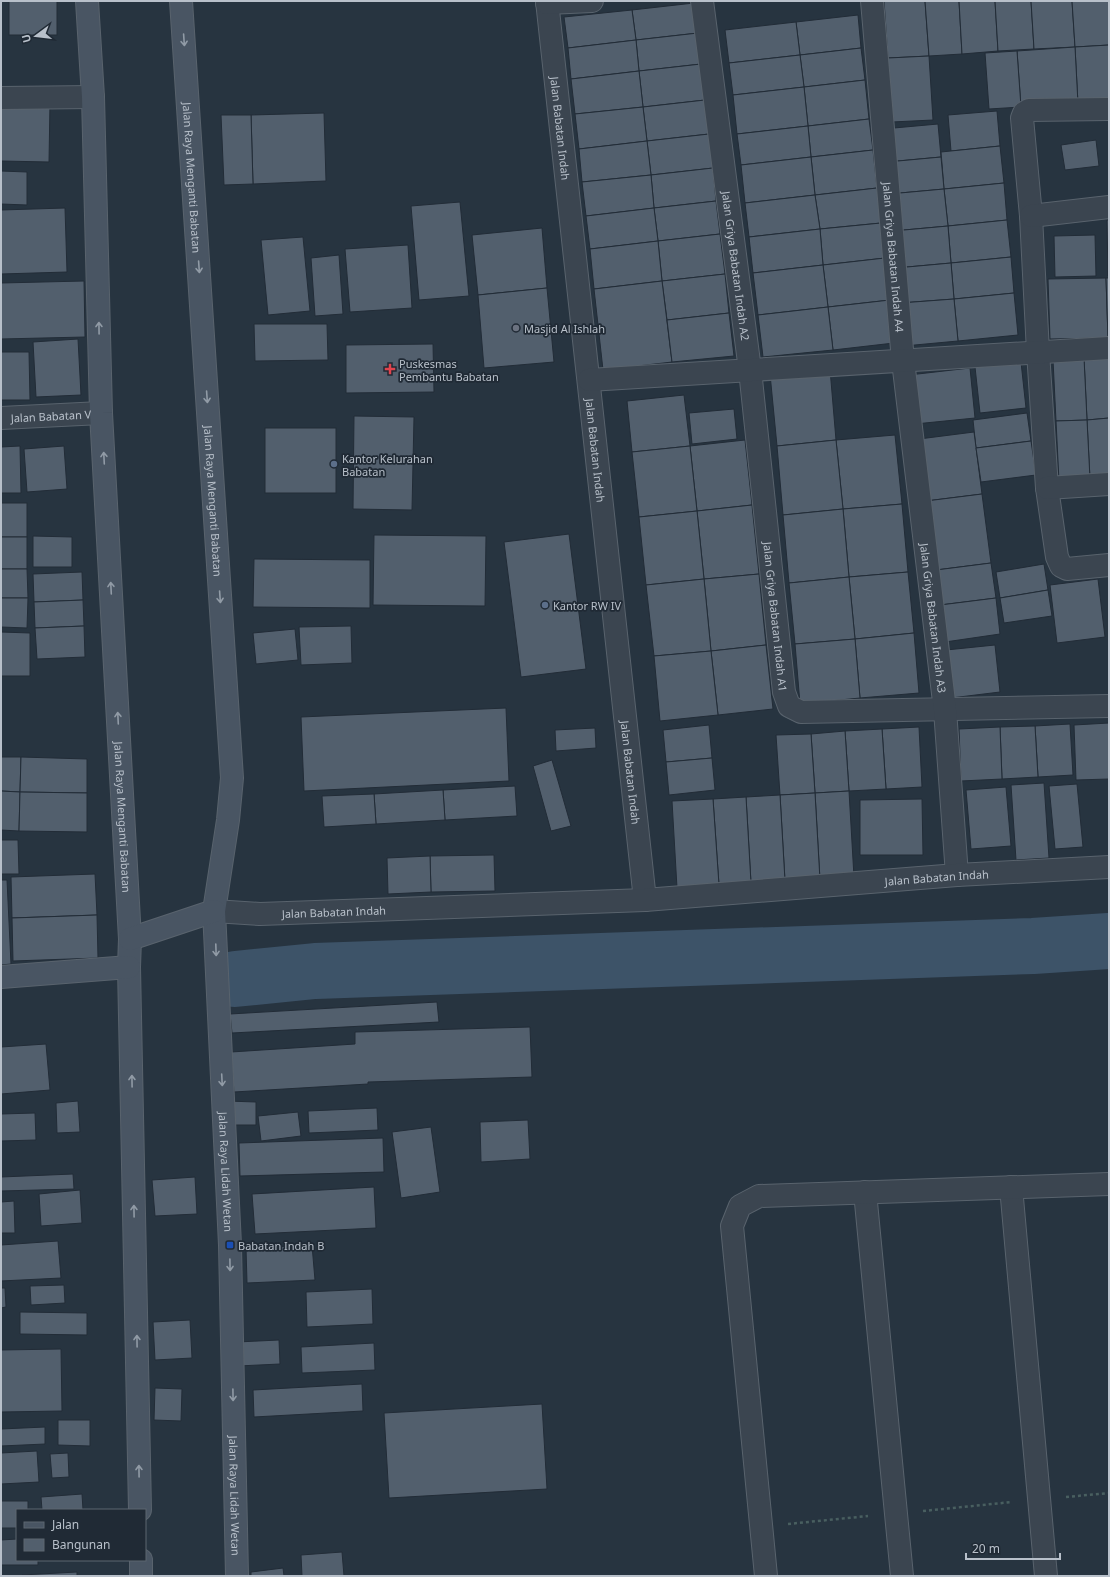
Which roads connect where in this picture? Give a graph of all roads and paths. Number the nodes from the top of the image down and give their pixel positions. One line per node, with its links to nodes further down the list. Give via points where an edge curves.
1 (87, 1): 7 (main road, Jalan Raya Menganti Babatan)
2 (181, 1): 27 (main road, Jalan Raya Menganti Babatan, one-way to 27, via 232,778)
3 (592, 1): 6 (street)
4 (702, 1): 15 (street, Jalan Griya Babatan Indah A2)
5 (872, 1): 14 (street, Jalan Griya Babatan Indah A4)
6 (547, 2): 16 (street, Jalan Babatan Indah)
7 (93, 97): 8 (street); 17 (main road, Jalan Raya Menganti Babatan, one-way to 7)
8 (1, 98)
9 (1109, 109): 11 (street, via 1029,110 1024,113 1022,118)
10 (1109, 208): 11 (street)
11 (1031, 216): 13 (street)
12 (1109, 348): 13 (street)
13 (1038, 352): 14 (street); 20 (street)
14 (903, 361): 15 (street); 23 (street, Jalan Griya Babatan Indah A3)
15 (750, 370): 16 (street); 23 (street, Jalan Griya Babatan Indah A1, via 784,692 789,706 801,712)
16 (589, 380): 26 (street, Jalan Babatan Indah)
17 (101, 413): 18 (street, Jalan Babatan V); 28 (main road, Jalan Raya Menganti Babatan, one-way to 17)
18 (1, 418)
19 (1109, 484): 20 (street)
20 (1047, 488): 21 (street, via 1057,557 1061,566 1067,569)
21 (1109, 565)
22 (1109, 706): 23 (street, Jalan Griya Babatan Indah A1)
23 (945, 710): 25 (street, Jalan Griya Babatan Indah A3)
24 (1109, 867): 25 (street, Jalan Babatan Indah)
25 (957, 875): 26 (street, Jalan Babatan Indah)
26 (645, 900): 27 (street, Jalan Babatan Indah, via 260,914)
27 (214, 911): 28 (main road); 41 (main road, Jalan Raya Lidah Wetan, one-way to 41, via 230,1245)
28 (130, 939): 29 (main road, Jalan Raya Menganti Babatan)
29 (129, 968): 30 (main road); 36 (main road, one-way to 29)
30 (1, 977)
31 (1109, 1184): 32 (street)
32 (1011, 1188): 33 (street); 35 (street)
33 (865, 1192): 37 (street); 38 (street, via 759,1196 740,1206 732,1226)
34 (1109, 1493): 35 (path)
35 (1039, 1500): 37 (path); 44 (street)
36 (140, 1509)
37 (896, 1513): 38 (path); 43 (street)
38 (761, 1526): 42 (street)
39 (141, 1561): 40 (main road)
40 (141, 1576)
41 (238, 1576)
42 (766, 1576)
43 (902, 1576)
44 (1046, 1576)

